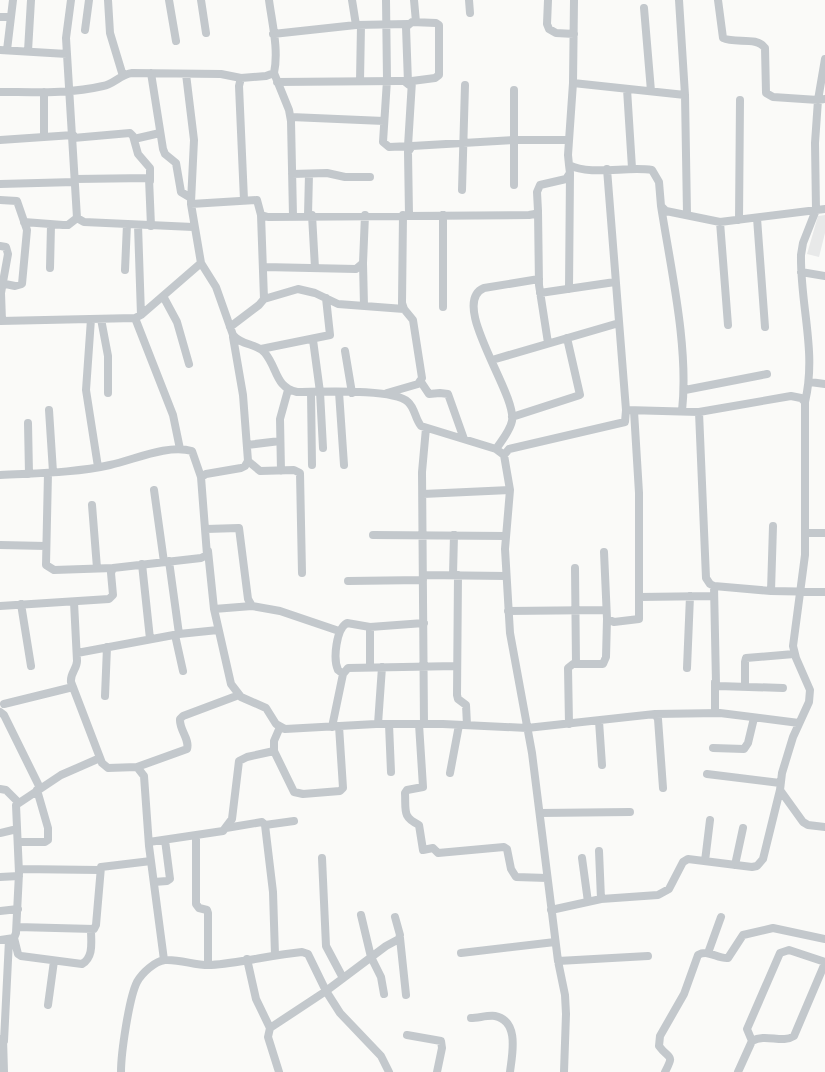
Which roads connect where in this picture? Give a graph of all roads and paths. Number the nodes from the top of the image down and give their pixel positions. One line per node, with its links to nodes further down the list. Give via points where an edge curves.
1 (13, 0): 20 (street)
2 (31, 0): 30 (street)
3 (71, 0): 31 (street)
4 (89, 0): 24 (street)
5 (108, 0): 36 (street, via 110,33)
6 (169, 0): 28 (street)
7 (201, 0): 25 (street)
8 (269, 0): 26 (street)
9 (352, 0): 22 (street)
10 (386, 0): 23 (street)
11 (414, 0): 21 (street)
12 (469, 0): 18 (street)
13 (548, 0): 27 (street, via 549,29)
14 (574, 0): 27 (street)
15 (679, 0): 50 (street)
16 (718, 0): 52 (street, via 723,38 763,44 766,93 773,97)
17 (644, 8): 46 (street)
18 (471, 13)
19 (0, 17): 20 (street)
20 (11, 17): 29 (street)
21 (412, 23): 23 (street); 43 (street, via 406,32); 43 (street, via 439,25 439,75 412,81)
22 (358, 25): 23 (street); 26 (street); 39 (street)
23 (387, 25): 38 (street)
24 (85, 30)
25 (206, 33)
26 (273, 34): 34 (street)
27 (574, 34): 41 (street)
28 (176, 40)
29 (3, 50): 30 (street)
30 (28, 51): 31 (street)
31 (67, 54): 49 (street)
32 (825, 59): 52 (street)
33 (151, 73): 35 (street); 36 (street); 55 (street)
34 (274, 73): 37 (street); 40 (street)
35 (186, 74): 37 (street); 77 (street, via 194,140)
36 (123, 76): 49 (street, via 104,86)
37 (241, 78): 76 (street, via 238,95)
38 (387, 80): 39 (street); 43 (street, via 404,81); 54 (street)
39 (360, 81): 40 (street)
40 (277, 82): 53 (street)
41 (573, 83): 44 (street); 61 (street)
42 (465, 85): 62 (street)
43 (409, 86): 63 (street)
44 (627, 89): 46 (street); 64 (street)
45 (514, 90): 60 (street)
46 (651, 91): 50 (street)
47 (0, 92): 48 (street)
48 (44, 92): 49 (street); 57 (street)
49 (70, 92): 56 (street)
50 (685, 95): 82 (street)
51 (741, 100): 91 (street)
52 (821, 100): 80 (street, via 814,153)
53 (291, 117): 54 (street); 67 (street)
54 (384, 121): 63 (street, via 385,145)
55 (160, 133): 58 (street); 77 (street, via 165,154 178,167 181,192)
56 (73, 136): 57 (street); 58 (street, via 126,132); 70 (street)
57 (44, 137): 59 (street)
58 (134, 139): 71 (street, via 138,154 150,168)
59 (0, 140)
60 (514, 140): 61 (street); 62 (street); 73 (street)
61 (568, 141): 65 (street)
62 (464, 143): 63 (street); 74 (street)
63 (410, 146): 86 (street)
64 (632, 168): 66 (street); 78 (street, via 656,174)
65 (570, 169): 66 (street); 81 (street, via 566,179 540,184); 111 (street)
66 (607, 169): 109 (street)
67 (292, 174): 68 (street); 88 (street)
68 (309, 174): 69 (street); 84 (street)
69 (370, 177)
70 (75, 180): 71 (street, via 146,177); 72 (street); 89 (street)
71 (150, 181): 97 (street)
72 (0, 184)
73 (514, 185)
74 (462, 190)
75 (0, 200): 92 (street, via 17,201)
76 (244, 200): 77 (street); 83 (street, via 257,201)
77 (191, 201): 98 (street)
78 (661, 206): 82 (street, via 666,211); 139 (street, via 674,281)
79 (825, 208): 80 (street)
80 (816, 210): 90 (street); 106 (street, via 803,243)
81 (537, 211): 87 (street, via 529,215); 108 (street)
82 (687, 214): 93 (street)
83 (261, 215): 88 (street); 102 (street)
84 (310, 215): 85 (street); 88 (street); 104 (street)
85 (364, 215): 86 (street); 101 (street)
86 (406, 215): 87 (street); 118 (street, via 401,295)
87 (443, 215): 117 (street)
88 (293, 216)
89 (77, 218): 94 (street, via 84,222); 95 (street, via 68,225)
90 (757, 218): 91 (street); 125 (street)
91 (739, 220): 93 (street)
92 (24, 222): 95 (street); 110 (street, via 24,280 19,285)
93 (720, 222): 124 (street)
94 (127, 224): 96 (street); 105 (street)
95 (51, 225): 103 (street)
96 (138, 225): 97 (street); 119 (street)
97 (151, 226): 98 (street)
98 (193, 226): 100 (street)
99 (0, 246): 110 (street, via 6,247 8,254)
100 (201, 263): 113 (street); 126 (street, via 216,287)
101 (363, 263): 104 (street, via 357,268); 116 (street)
102 (264, 267): 104 (street); 115 (street)
103 (50, 268)
104 (315, 268)
105 (125, 270)
106 (801, 272): 107 (street); 136 (street, via 810,336)
107 (825, 276)
108 (539, 279): 112 (street); 132 (street, via 484,288 474,295 475,317)
109 (615, 282): 111 (street); 123 (street)
110 (1, 283): 122 (street)
111 (570, 288): 112 (street)
112 (540, 292): 129 (street)
113 (163, 296): 119 (street); 133 (street, via 177,322)
114 (326, 298): 115 (street, via 298,289); 116 (street); 128 (street, via 330,336)
115 (264, 299): 126 (street)
116 (364, 306): 118 (street)
117 (443, 307)
118 (404, 309): 135 (street, via 415,327)
119 (138, 316): 121 (street); 158 (street)
120 (92, 319): 121 (street); 122 (street); 164 (street, via 86,390)
121 (101, 319): 143 (street, via 108,356)
122 (1, 321)
123 (619, 323): 127 (street); 148 (street)
124 (728, 325)
125 (765, 327)
126 (231, 331): 130 (street, via 238,341); 156 (street)
127 (567, 338): 129 (street); 151 (street, via 580,395)
128 (313, 340): 130 (street); 141 (street)
129 (548, 343): 132 (street)
130 (261, 349): 138 (street)
131 (345, 351): 144 (street)
132 (492, 360): 151 (street)
133 (189, 364)
134 (767, 374): 139 (street)
135 (421, 382): 145 (street); 154 (street, via 429,394 448,394)
136 (810, 382): 137 (street); 146 (street)
137 (825, 384)
138 (288, 390): 140 (street); 155 (street, via 280,412)
139 (685, 390): 149 (street)
140 (311, 392): 141 (street); 162 (street)
141 (320, 392): 142 (street); 157 (street)
142 (339, 392): 144 (street); 163 (street)
143 (108, 393)
144 (352, 393): 145 (street)
145 (386, 394): 153 (street, via 408,401 417,422)
146 (805, 402): 150 (street, via 792,396); 176 (street)
147 (49, 410): 166 (street)
148 (630, 410): 149 (street); 160 (street, via 621,424 509,449); 202 (street, via 640,504)
149 (682, 411): 150 (street)
150 (699, 412): 196 (street, via 706,578)
151 (512, 417): 159 (street, via 509,430)
152 (28, 423): 167 (street)
153 (426, 428): 154 (street); 172 (street)
154 (464, 439): 159 (street)
155 (280, 441): 156 (street); 165 (street)
156 (247, 445): 161 (street)
157 (323, 448)
158 (180, 449): 164 (street); 169 (street, via 192,451)
159 (496, 449): 160 (street)
160 (504, 455): 171 (street)
161 (248, 461): 165 (street, via 260,471); 169 (street, via 241,468)
162 (312, 465)
163 (344, 465)
164 (98, 467): 166 (street)
165 (281, 471): 191 (street, via 298,470 301,477)
166 (51, 472): 167 (street); 183 (street)
167 (29, 474): 168 (street)
168 (0, 475)
169 (201, 477): 175 (street)
170 (154, 490): 186 (street)
171 (510, 490): 172 (street); 181 (street)
172 (423, 494): 179 (street)
173 (92, 504): 189 (street)
174 (773, 526): 197 (street)
175 (206, 529): 184 (street); 206 (street, via 239,528)
176 (806, 533): 177 (street); 198 (street)
177 (825, 533)
178 (373, 535): 179 (street)
179 (423, 536): 180 (street); 194 (street)
180 (454, 536): 181 (street); 192 (street)
181 (506, 536): 193 (street)
182 (0, 545): 183 (street)
183 (46, 546): 189 (street, via 45,561 49,568)
184 (208, 551): 186 (street, via 201,558); 207 (street)
185 (604, 552): 210 (street)
186 (167, 561): 187 (street); 215 (street)
187 (142, 564): 190 (street); 216 (street)
188 (575, 567): 208 (street)
189 (97, 568): 190 (street)
190 (113, 568): 203 (street, via 113,595 109,599)
191 (302, 573)
192 (455, 575): 193 (street); 194 (street); 222 (street)
193 (506, 576): 209 (street)
194 (423, 578): 195 (street); 211 (street)
195 (348, 580)
196 (714, 586): 197 (street); 201 (street)
197 (771, 591): 198 (street)
198 (801, 592): 199 (street); 219 (street)
199 (825, 592)
200 (690, 596): 201 (street); 202 (street); 226 (street)
201 (714, 596): 229 (street)
202 (639, 597): 210 (street, via 639,619 614,622)
203 (74, 602): 204 (street); 218 (street)
204 (21, 604): 205 (street); 221 (street)
205 (0, 606)
206 (252, 606): 207 (street); 214 (street)
207 (214, 609): 213 (street)
208 (575, 610): 209 (street); 210 (street); 220 (street)
209 (508, 611): 248 (street)
210 (606, 615): 220 (street, via 606,661 599,665)
211 (424, 623): 212 (street); 225 (street)
212 (370, 627): 214 (street, via 347,623); 223 (street)
213 (218, 630): 215 (street); 233 (street, via 231,684)
214 (339, 630): 228 (street, via 336,667)
215 (177, 635): 216 (street); 227 (street)
216 (150, 639): 217 (street)
217 (107, 647): 218 (street); 234 (street)
218 (77, 653): 230 (street, via 71,677)
219 (794, 654): 231 (street, via 746,658); 240 (street, via 810,690)
220 (576, 664): 244 (street, via 568,668)
221 (31, 666)
222 (457, 666): 225 (street); 245 (street, via 457,695 466,705)
223 (370, 667): 224 (street); 228 (street, via 348,668)
224 (382, 667): 225 (street); 241 (street)
225 (424, 667): 243 (street)
226 (687, 668)
227 (183, 671)
228 (343, 674): 246 (street)
229 (715, 681): 231 (street, via 718,686); 236 (street)
230 (73, 687): 235 (street); 251 (street)
231 (745, 687): 232 (street)
232 (783, 688)
233 (239, 695): 247 (street, via 266,708); 253 (street, via 183,716 180,723 187,749)
234 (105, 696)
235 (2, 708): 260 (street)
236 (715, 713): 237 (street); 238 (street)
237 (655, 714): 239 (street); 258 (street)
238 (754, 718): 240 (street); 249 (street, via 744,749)
239 (599, 721): 244 (street); 252 (street)
240 (799, 723): 257 (street)
241 (378, 724): 242 (street); 246 (street)
242 (389, 724): 243 (street); 254 (street)
243 (422, 724): 245 (street); 285 (street, via 423,787 405,793 407,818 418,825 423,850 504,847 516,877)
244 (569, 724): 248 (street)
245 (463, 725): 248 (street); 255 (street)
246 (336, 726): 247 (street); 250 (street, via 343,784 340,791 294,792)
247 (280, 728): 250 (street)
248 (527, 728): 263 (street)
249 (713, 748)
250 (274, 751): 268 (street, via 239,761 232,819)
251 (100, 758): 253 (street, via 108,768); 260 (street)
252 (602, 765)
253 (137, 767): 275 (street, via 146,782)
254 (391, 772)
255 (450, 773)
256 (707, 774): 257 (street)
257 (780, 787): 267 (street, via 803,822); 281 (street, via 761,863 752,867)
258 (663, 788)
259 (0, 789): 261 (street)
260 (38, 789): 261 (street); 274 (street, via 48,840)
261 (18, 802): 270 (street)
262 (630, 812): 263 (street)
263 (540, 813): 285 (street)
264 (710, 820): 280 (street)
265 (294, 821): 266 (street)
266 (265, 825): 268 (street, via 262,822); 303 (street, via 273,892)
267 (825, 826)
268 (226, 828): 272 (street)
269 (743, 828): 281 (street)
270 (17, 829): 271 (street); 274 (street)
271 (0, 833)
272 (196, 836): 273 (street); 311 (street, via 196,904 208,913)
273 (165, 840): 275 (street); 286 (street, via 170,879)
274 (18, 842): 283 (street)
275 (148, 842): 279 (street)
276 (599, 851): 287 (street)
277 (322, 858): 312 (street, via 326,946)
278 (582, 858): 288 (street)
279 (151, 861): 282 (street, via 105,865); 286 (street)
280 (705, 861): 281 (street); 287 (street, via 683,861 669,889 658,895)
281 (735, 865)
282 (99, 870): 283 (street); 296 (street, via 96,926)
283 (19, 872): 284 (street); 289 (street)
284 (0, 877)
285 (548, 878): 290 (street)
286 (154, 882): 307 (street)
287 (601, 899): 288 (street)
288 (588, 902): 290 (street)
289 (18, 909): 291 (street); 295 (street)
290 (551, 910): 300 (street)
291 (0, 911)
292 (361, 915): 305 (street)
293 (721, 917): 302 (street)
294 (395, 918): 297 (street)
295 (17, 927): 296 (street); 299 (street)
296 (91, 930): 308 (street, via 91,954 85,962)
297 (400, 938): 305 (street); 315 (street)
298 (825, 939): 302 (street, via 773,928 743,935 728,958)
299 (8, 940): 308 (street, via 21,956); 320 (street)
300 (555, 942): 301 (street); 309 (street)
301 (461, 953)
302 (708, 953): 329 (street, via 698,956 684,994 660,1036 659,1046 671,1057)
303 (274, 955): 306 (street); 313 (street, via 305,952)
304 (648, 956): 309 (street)
305 (371, 957): 312 (street); 314 (street, via 380,973)
306 (247, 959): 311 (street); 318 (street, via 256,999)
307 (164, 960): 311 (street); 323 (street, via 137,982)
308 (54, 961): 316 (street)
309 (558, 961): 328 (street, via 566,1014)
310 (825, 962): 321 (street, via 794,1036 766,1036); 321 (street, via 789,950 780,953 747,1029)
311 (208, 965)
312 (343, 978): 313 (street)
313 (326, 991): 318 (street); 325 (street, via 349,1024 381,1056)
314 (384, 994)
315 (406, 995)
316 (48, 1005)
317 (471, 1018): 327 (street, via 496,1016 508,1024 513,1037)
318 (270, 1028): 324 (street, via 268,1037)
319 (407, 1035): 326 (street, via 441,1041)
320 (2, 1038): 322 (street)
321 (752, 1041): 330 (street)
322 (4, 1072)
323 (121, 1072)
324 (279, 1072)
325 (389, 1072)
326 (436, 1072)
327 (510, 1072)
328 (564, 1072)
329 (665, 1072)
330 (738, 1072)

